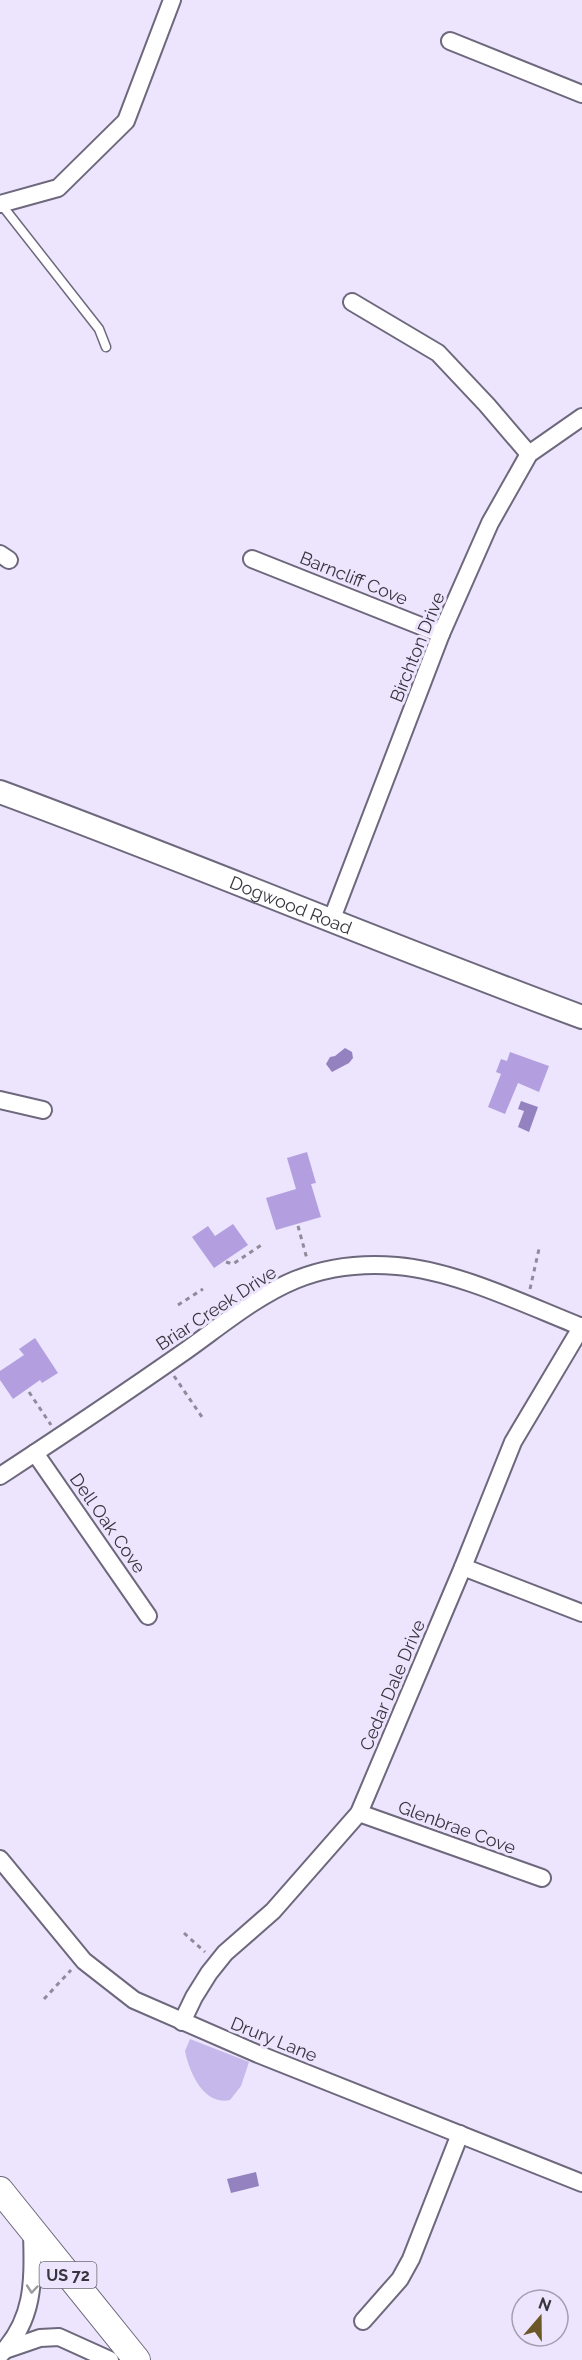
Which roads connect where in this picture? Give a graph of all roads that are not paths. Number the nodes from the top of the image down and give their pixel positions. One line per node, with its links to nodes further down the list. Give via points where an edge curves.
1 (172, 0): 4 (street, via 126,121 58,188)
2 (450, 41): 3 (street)
3 (582, 94)
4 (1, 204): 6 (lane, via 99,329)
5 (352, 302): 8 (street, via 438,353)
6 (106, 347)
7 (582, 417): 8 (street, Birchton Drive)
8 (529, 454): 10 (street, Birchton Drive, via 490,523)
9 (252, 559): 10 (street, Barncliff Cove)
10 (441, 634): 12 (street, Birchton Drive)
11 (0, 792): 12 (street, Dogwood Road, via 152,848)
12 (331, 921): 13 (street, Dogwood Road)
13 (582, 1017)
14 (0, 1100): 15 (street)
15 (43, 1110)
16 (582, 1326): 17 (street, Briar Creek Drive, via 424,1270 358,1266 326,1270 279,1287); 19 (street, Cedar Dale Drive, via 513,1442)
17 (35, 1453): 18 (street, Briar Creek Drive); 21 (street, Dell Oak Cove)
18 (0, 1476)
19 (463, 1567): 20 (street); 22 (street, Cedar Dale Drive)
20 (582, 1613)
21 (148, 1616)
22 (359, 1813): 24 (street, Glenbrae Cove); 25 (street, Cedar Dale Drive, via 273,1911 214,1966 201,1983)
23 (0, 1859): 25 (street, Drury Lane, via 84,1960 134,2000)
24 (542, 1878)
25 (183, 2022): 26 (street, Drury Lane)
26 (460, 2134): 27 (street, Drury Lane); 30 (street, via 411,2259 400,2279)
27 (582, 2183)
28 (0, 2190): 29 (main road, US 72)
29 (32, 2230): 31 (street, one-way to 31, via 30,2305); 33 (main road, US 72)
30 (363, 2321)
31 (3, 2352): 32 (street, via 40,2338 59,2337)
32 (110, 2360)
33 (137, 2360)

